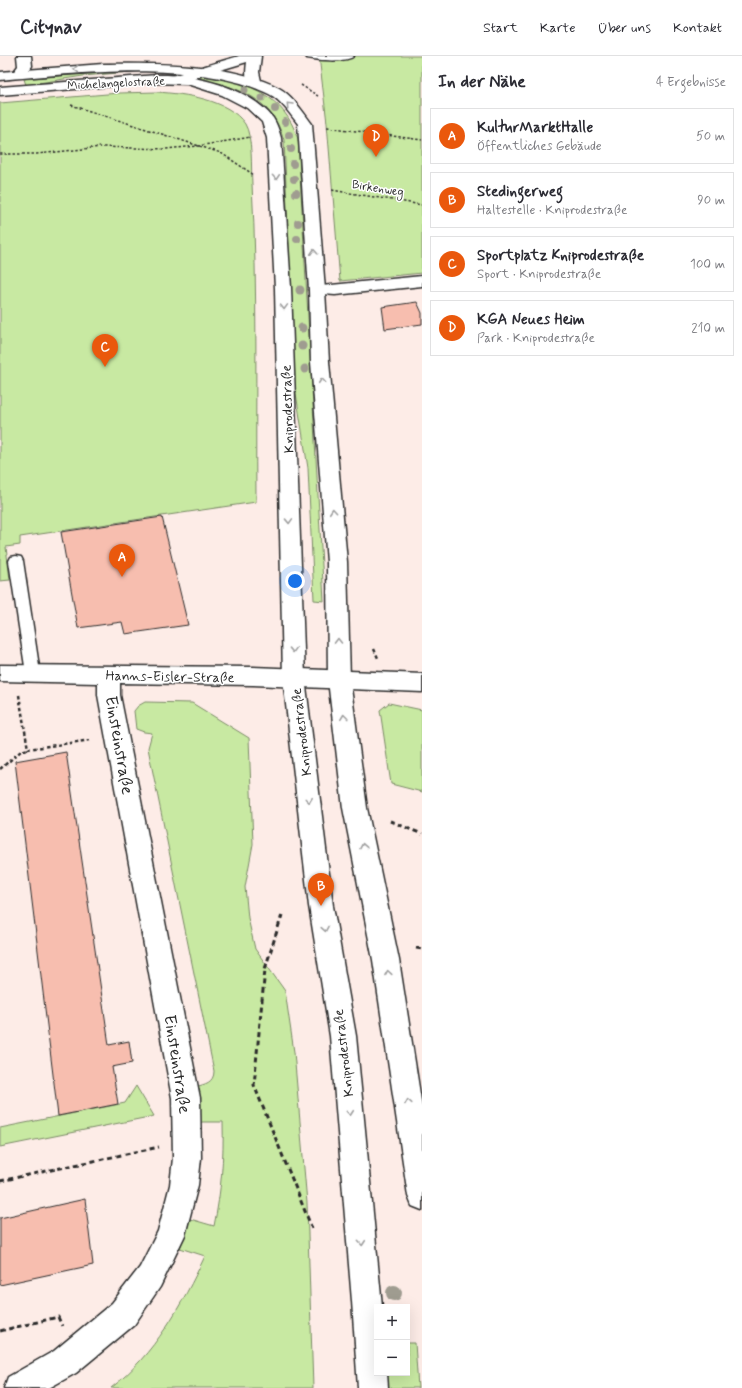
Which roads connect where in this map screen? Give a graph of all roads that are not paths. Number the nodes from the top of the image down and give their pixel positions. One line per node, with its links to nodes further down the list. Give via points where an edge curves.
1 (24, 56): 6 (main road, via 24,66)
2 (253, 56): 5 (main road); 9 (main road)
3 (310, 56): 4 (lane)
4 (350, 56)
5 (211, 68): 6 (main road, Michelangelostraße, one-way to 6, via 168,65 123,66); 8 (main road); 9 (main road)
6 (19, 74): 7 (main road, Michelangelostraße)
7 (0, 76)
8 (177, 79): 10 (main road, Michelangelostraße, via 99,82); 11 (main road, Michelangelostraße)
9 (254, 81): 13 (main road, one-way to 9, via 305,124 290,104 275,92)
10 (0, 91)
11 (230, 93): 17 (main road, Kniprodestraße, one-way to 17, via 247,102 268,120 274,138 283,288)
12 (422, 281): 13 (main road)
13 (317, 290): 18 (main road, one-way to 13, via 338,562 320,362)
14 (16, 561): 15 (lane)
15 (16, 673): 16 (main road, Hanns-Eisler-Straße)
16 (109, 675): 17 (main road, Hanns-Eisler-Straße); 21 (main road, Einsteinstraße, via 111,703 186,1098 185,1179 171,1235 150,1278 123,1314 65,1362)
17 (294, 678): 18 (main road, Hanns-Eisler-Straße); 22 (main road, Kniprodestraße, one-way to 22, via 321,906 343,1036)
18 (339, 680): 19 (main road, Hanns-Eisler-Straße); 20 (main road, one-way to 18, via 386,960 355,808)
19 (422, 683)
20 (422, 1196)
21 (20, 1388)
22 (373, 1388)

